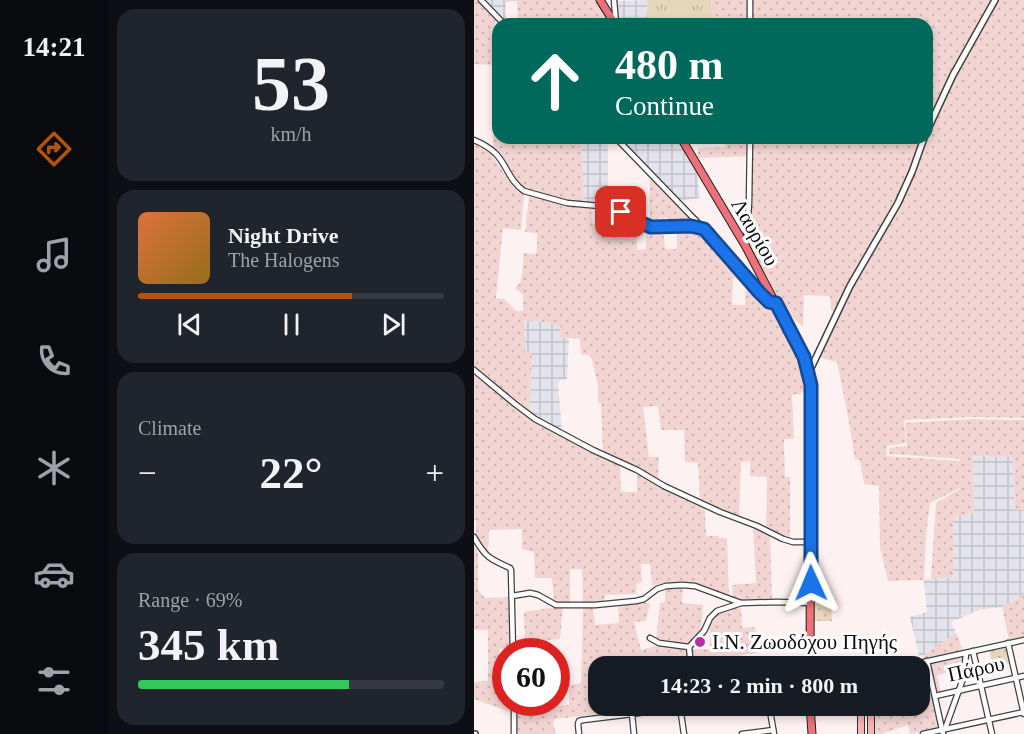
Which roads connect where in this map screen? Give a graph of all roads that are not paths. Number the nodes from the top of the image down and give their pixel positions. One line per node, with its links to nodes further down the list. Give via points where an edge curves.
1 (481, 0): 6 (street)
2 (600, 0): 7 (main road)
3 (614, 0): 8 (street)
4 (750, 0): 9 (street)
5 (995, 0): 10 (street)
6 (498, 18)
7 (611, 18)
8 (615, 18)
9 (750, 18)
10 (933, 118)
11 (474, 140): 16 (street, via 495,153 524,191 567,203 611,207 651,227)
12 (622, 144): 16 (street)
13 (685, 144): 17 (main road, Λαυρίου)
14 (750, 144): 17 (street)
15 (922, 144): 20 (street, via 902,195)
16 (704, 229): 18 (street, via 764,297)
17 (746, 247): 18 (main road, Λαυρίου)
18 (776, 303): 20 (main road, Λαυρίου)
19 (474, 370): 22 (street, via 535,419 593,450 783,539)
20 (808, 370): 22 (main road, Λαυρίου)
21 (474, 537): 23 (street, via 489,558 510,568)
22 (810, 542): 25 (main road, Λαυρίου)
23 (512, 596): 24 (street, via 530,593 556,605 595,605 636,601 657,589 682,585); 26 (street)
24 (741, 603): 25 (street); 30 (street, via 717,611)
25 (811, 603): 34 (main road, Λαυρίου)
26 (513, 638)
27 (650, 638): 30 (street)
28 (1024, 640): 29 (street)
29 (1008, 643): 31 (street); 38 (street)
30 (689, 647): 33 (street)
31 (973, 651): 32 (street); 39 (street)
32 (966, 653): 35 (street); 40 (street)
33 (690, 656)
34 (811, 656)
35 (930, 660)
36 (930, 676): 41 (street)
37 (1024, 676): 38 (street, Πάρου)
38 (1016, 678): 39 (street, Πάρου); 42 (street)
39 (981, 685): 40 (street, Πάρου); 51 (street)
40 (959, 689): 41 (street, Πάρου); 52 (street)
41 (934, 696): 52 (street)
42 (1024, 712): 51 (street)
43 (514, 716): 54 (street)
44 (617, 716): 55 (street, via 579,721)
45 (632, 716): 56 (street)
46 (682, 716): 57 (street)
47 (771, 716): 53 (street)
48 (811, 716): 59 (main road)
49 (861, 716): 60 (main road)
50 (871, 716): 61 (main road)
51 (989, 719): 52 (street); 63 (street)
52 (944, 731): 62 (street)
53 (774, 732): 58 (street)
54 (514, 734)
55 (579, 734)
56 (634, 734)
57 (684, 734)
58 (742, 734)
59 (812, 734)
60 (861, 734)
61 (871, 734)
62 (922, 734)
63 (992, 734)

